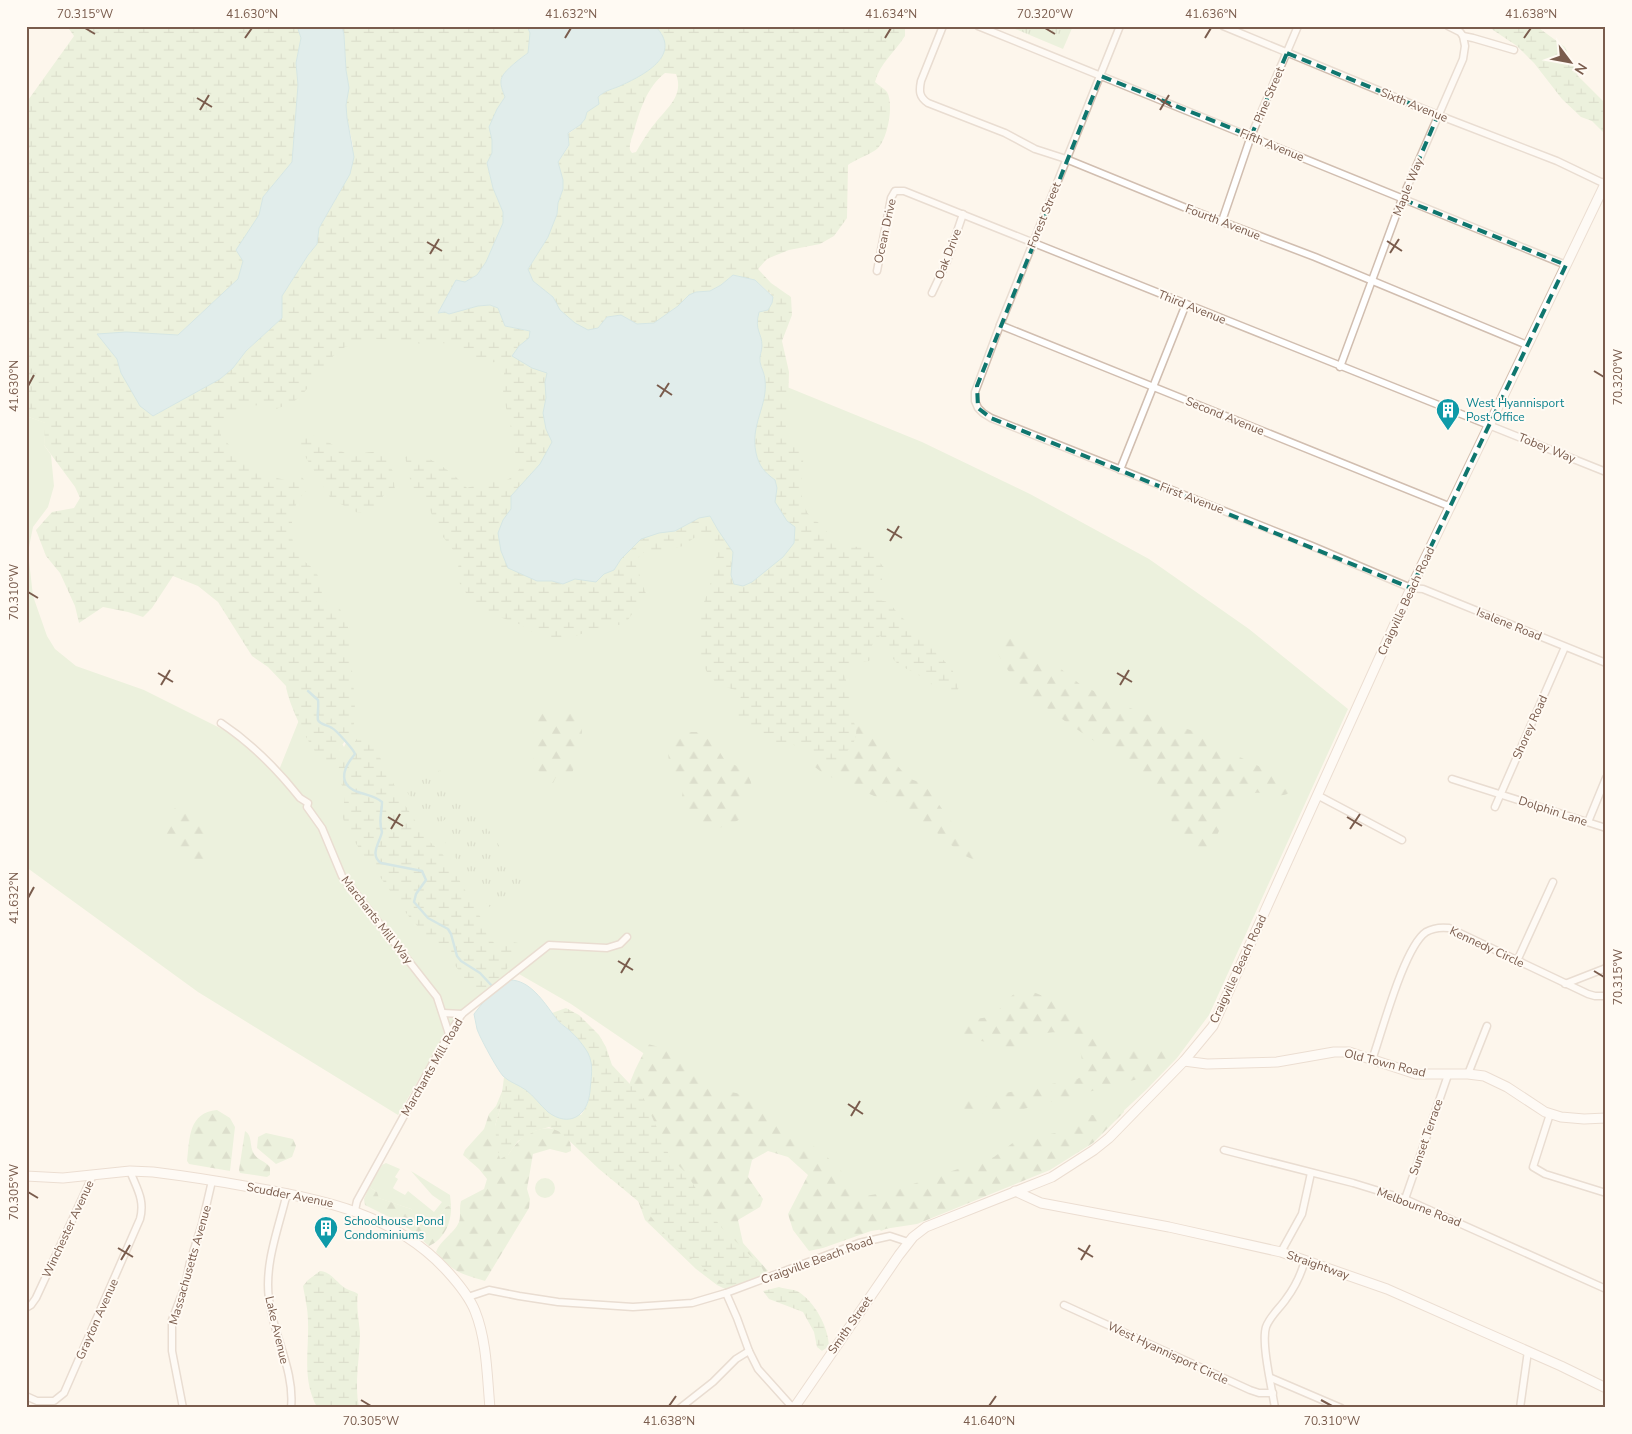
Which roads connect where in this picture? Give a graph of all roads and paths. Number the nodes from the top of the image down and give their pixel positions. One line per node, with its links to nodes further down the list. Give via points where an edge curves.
1 (943, 26): 13 (street, Fourth Avenue, via 920,81 923,100 1005,133 1035,149)
2 (978, 26): 10 (street, Fifth Avenue)
3 (1120, 26): 10 (street, Forest Street)
4 (1223, 26): 9 (street, Sixth Avenue)
5 (1298, 26): 9 (street, Pine Street)
6 (1448, 26): 7 (street)
7 (1463, 36): 8 (street); 11 (street, Maple Way, via 1463,60)
8 (1514, 50)
9 (1287, 53): 11 (street, Sixth Avenue); 12 (street, Pine Street)
10 (1101, 76): 12 (street, Fifth Avenue); 13 (street, Forest Street)
11 (1438, 115): 14 (street, Sixth Avenue); 16 (street, Maple Way)
12 (1251, 136): 16 (street, Fifth Avenue); 18 (street, Pine Street)
13 (1066, 159): 18 (street, Fourth Avenue); 19 (street, Forest Street)
14 (1605, 183): 20 (street, Craigville Beach Road)
15 (895, 191): 17 (street, Third Avenue, via 904,190); 21 (street, Ocean Drive, via 890,201)
16 (1402, 199): 20 (street, Fifth Avenue); 22 (street, Maple Way)
17 (963, 214): 19 (street, Third Avenue); 23 (street, Oak Drive)
18 (1222, 221): 22 (street, Fourth Avenue)
19 (1033, 242): 24 (street, Third Avenue); 25 (street, Forest Street)
20 (1566, 265): 26 (street, Craigville Beach Road)
21 (877, 272)
22 (1372, 281): 26 (street, Fourth Avenue); 27 (street, Maple Way)
23 (932, 293)
24 (1186, 304): 27 (street, Third Avenue); 28 (street)
25 (1000, 325): 28 (street, Second Avenue); 29 (street, Forest Street, via 975,392)
26 (1527, 345): 30 (street, Craigville Beach Road)
27 (1340, 367): 30 (street, Third Avenue)
28 (1153, 387): 31 (street); 33 (street, Second Avenue)
29 (976, 405): 31 (street, First Avenue, via 983,414)
30 (1488, 426): 32 (street, Tobey Way); 33 (street, Craigville Beach Road)
31 (1120, 470): 34 (street, First Avenue)
32 (1606, 472)
33 (1451, 507): 34 (street, Craigville Beach Road)
34 (1412, 588): 35 (street, Isalene Road, via 1423,589); 41 (street, Craigville Beach Road)
35 (1565, 647): 36 (street, Isalene Road); 40 (street, Shorey Road)
36 (1606, 663)
37 (220, 723): 52 (street, Marchants Mill Way, via 257,750 308,803 307,807 322,828 342,876 437,997)
38 (1606, 778): 43 (street)
39 (1452, 779): 40 (street, Dolphin Lane)
40 (1501, 793): 42 (street, Shorey Road); 43 (street, Dolphin Lane)
41 (1317, 795): 45 (street); 57 (street, Craigville Beach Road, via 1213,1026)
42 (1495, 807)
43 (1588, 822): 44 (street, Dolphin Lane)
44 (1606, 828)
45 (1402, 840)
46 (1553, 882): 48 (street)
47 (627, 937): 53 (street, Marchants Mill Road, via 620,944 607,948 549,945)
48 (1517, 961): 50 (street, Kennedy Circle); 56 (street, Kennedy Circle, via 1449,928 1426,932 1406,960)
49 (1606, 968): 50 (street)
50 (1565, 984): 51 (street, Kennedy Circle, via 1590,995)
51 (1606, 996)
52 (443, 1013): 53 (street); 55 (street, Marchants Mill Way)
53 (462, 1014): 55 (street, Marchants Mill Road)
54 (1487, 1026): 58 (street)
55 (449, 1034): 72 (street, Marchants Mill Road)
56 (1372, 1060): 57 (street, Old Town Road, via 1349,1052 1334,1052 1277,1062 1208,1064); 59 (street, Old Town Road, via 1416,1074)
57 (1184, 1061): 68 (street, Craigville Beach Road, via 1094,1150 1052,1177)
58 (1468, 1074): 59 (street, Old Town Road); 60 (street, Old Town Road, via 1490,1078)
59 (1448, 1075): 71 (street, Sunset Terrace)
60 (1550, 1114): 61 (street, Old Town Road, via 1575,1119); 70 (street, via 1532,1167)
61 (1606, 1118)
62 (1224, 1150): 64 (street, Melbourne Road)
63 (130, 1171): 65 (street, Scudder Avenue); 67 (street, Scudder Avenue); 86 (street, Grayton Avenue, via 143,1208 140,1219 64,1393 54,1402 37,1401)
64 (1311, 1173): 71 (street, Melbourne Road); 74 (street, via 1302,1214)
65 (93, 1175): 66 (street, Scudder Avenue, via 63,1178); 80 (street, Winchester Avenue, via 36,1298)
66 (26, 1176)
67 (212, 1181): 69 (street, Scudder Avenue); 87 (street, Massachusetts Avenue, via 185,1286 172,1320 172,1351)
68 (1015, 1192): 73 (street, Craigville Beach Road, via 931,1224); 74 (street, Straightway, via 1050,1205)
69 (287, 1193): 72 (street, Scudder Avenue); 88 (street, Lake Avenue, via 268,1280 273,1320 291,1390)
70 (1606, 1193)
71 (1405, 1199): 76 (street, Melbourne Road)
72 (355, 1210): 78 (street, Scudder Avenue, via 417,1244 445,1268)
73 (908, 1242): 77 (street, Craigville Beach Road, via 885,1236 859,1242); 91 (street, Smith Street)
74 (1281, 1252): 75 (street, Straightway)
75 (1305, 1260): 82 (street, Straightway, via 1387,1289); 83 (street, via 1295,1286 1266,1328)
76 (1606, 1288)
77 (726, 1293): 78 (street, Craigville Beach Road, via 692,1303 649,1307 558,1302 489,1290); 81 (street)
78 (468, 1297): 89 (street, Scudder Avenue, via 483,1338)
79 (1064, 1305): 85 (street, West Hyannisport Circle, via 1250,1390)
80 (26, 1308)
81 (749, 1351): 90 (street); 91 (street, via 758,1369)
82 (1528, 1351): 84 (street, Straightway); 94 (street)
83 (1271, 1378): 85 (street); 93 (street)
84 (1606, 1388)
85 (1273, 1393): 92 (street)
86 (26, 1396)
87 (183, 1408)
88 (291, 1408)
89 (490, 1408)
90 (680, 1408)
91 (793, 1408)
92 (1275, 1408)
93 (1341, 1408)
94 (1520, 1408)

